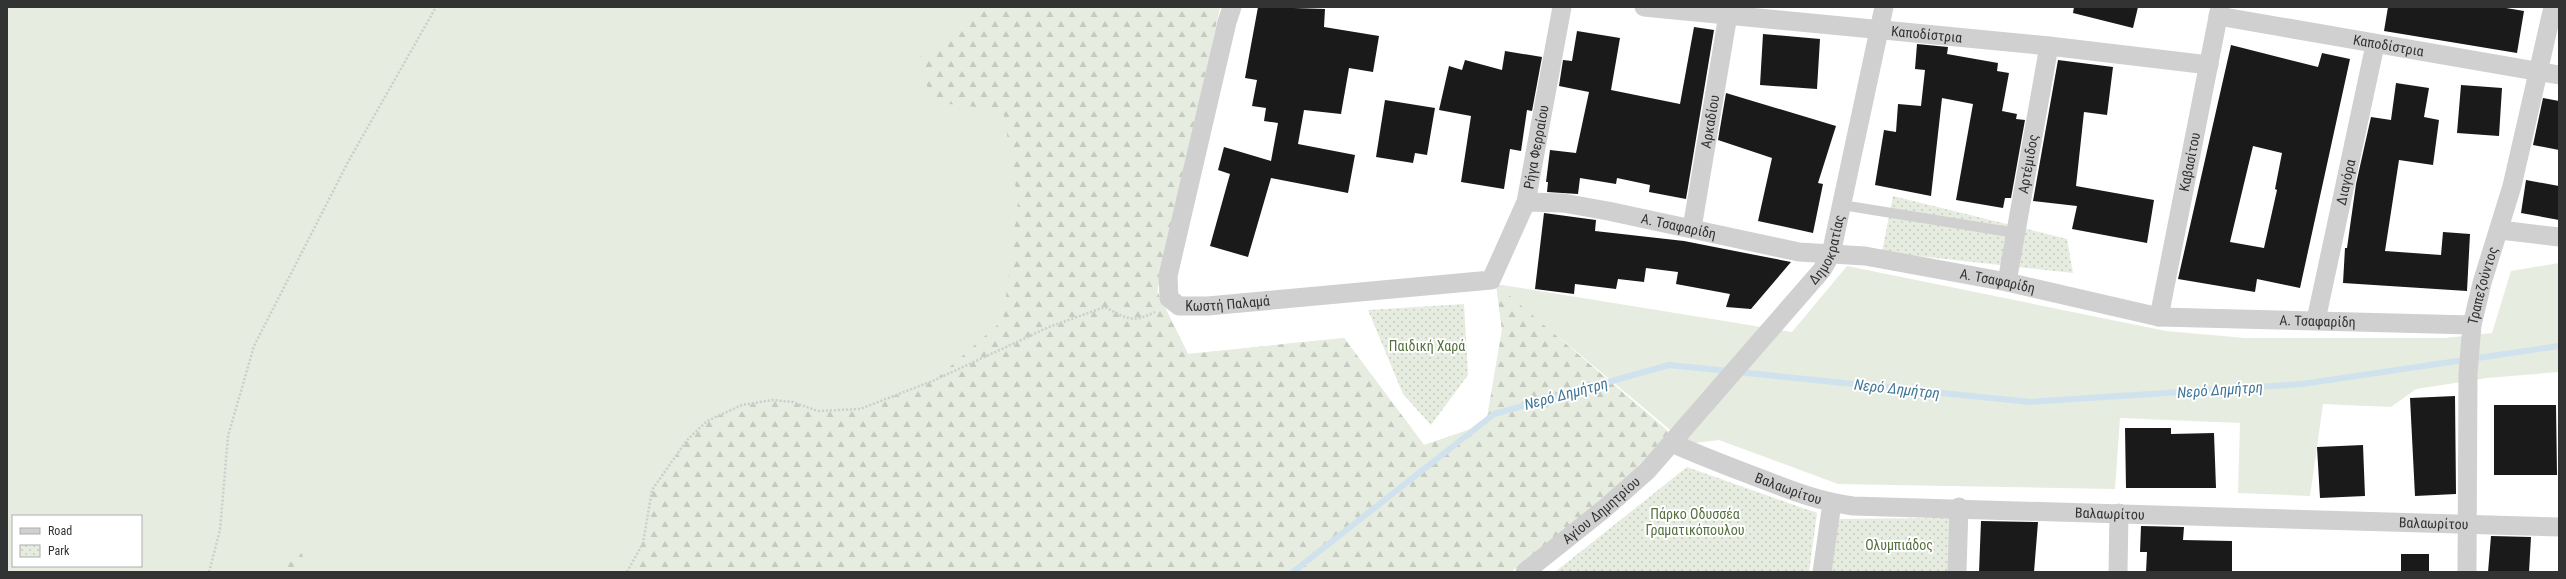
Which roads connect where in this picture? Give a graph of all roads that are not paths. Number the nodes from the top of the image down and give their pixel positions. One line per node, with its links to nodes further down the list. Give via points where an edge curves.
1 (1232, 7): 21 (street, Κωστή Παλαμά, via 1175,237 1167,288 1173,303 1186,307 1208,306)
2 (1562, 7): 14 (street, Ρήγα Φερραίου)
3 (1644, 7): 7 (street, Καποδίστρια)
4 (1884, 7): 8 (street, Δημοκρατίας)
5 (2553, 7): 12 (street, Τραπεζούντος)
6 (2219, 12): 9 (street, Καποδίστρια); 11 (street, Καβασίτου)
7 (1728, 15): 8 (street, Καποδίστρια); 16 (street, Αρκαδίου)
8 (1879, 29): 10 (street, Καποδίστρια); 15 (street, Δημοκρατίας)
9 (2375, 45): 12 (street, Καποδίστρια); 24 (street, Διαγόρα)
10 (2049, 46): 11 (street, Καποδίστρια); 18 (street, Αρτέμιδος)
11 (2209, 65): 23 (street, Καβασίτου)
12 (2539, 71): 13 (street, Καποδίστρια); 17 (street, Τραπεζούντος)
13 (2559, 75)
14 (1526, 202): 16 (street, Α. Τσαφαρίδη, via 1562,204); 21 (street, Ρήγα Φερραίου)
15 (1842, 205): 18 (lane); 20 (street, Δημοκρατίας)
16 (1692, 228): 20 (street, Α. Τσαφαρίδη, via 1799,252)
17 (2500, 230): 19 (street); 25 (street, Τραπεζούντος, via 2482,283)
18 (2016, 233): 22 (street, Αρτέμιδος)
19 (2559, 238)
20 (1831, 254): 22 (street, Α. Τσαφαρίδη, via 1865,256); 26 (street, Δημοκρατίας, via 1822,270)
21 (1491, 280)
22 (2007, 282): 23 (street, Α. Τσαφαρίδη)
23 (2159, 318): 24 (street, Α. Τσαφαρίδη)
24 (2316, 320): 25 (street, Α. Τσαφαρίδη)
25 (2471, 334): 30 (street, Τραπεζούντος, via 2468,373)
26 (1672, 443): 27 (street, Βαλαωρίτου, via 1708,459); 32 (street, Αγίου Δημητρίου, via 1632,485)
27 (1832, 503): 28 (street, Βαλαωρίτου, via 1878,507); 33 (street)
28 (1959, 507): 29 (street, Βαλαωρίτου); 34 (street)
29 (2119, 512): 30 (street, Βαλαωρίτου); 35 (street)
30 (2468, 525): 31 (street, Βαλαωρίτου); 36 (street, Τραπεζούντος)
31 (2559, 527)
32 (1525, 572)
33 (1822, 572)
34 (1957, 572)
35 (2118, 572)
36 (2467, 572)

